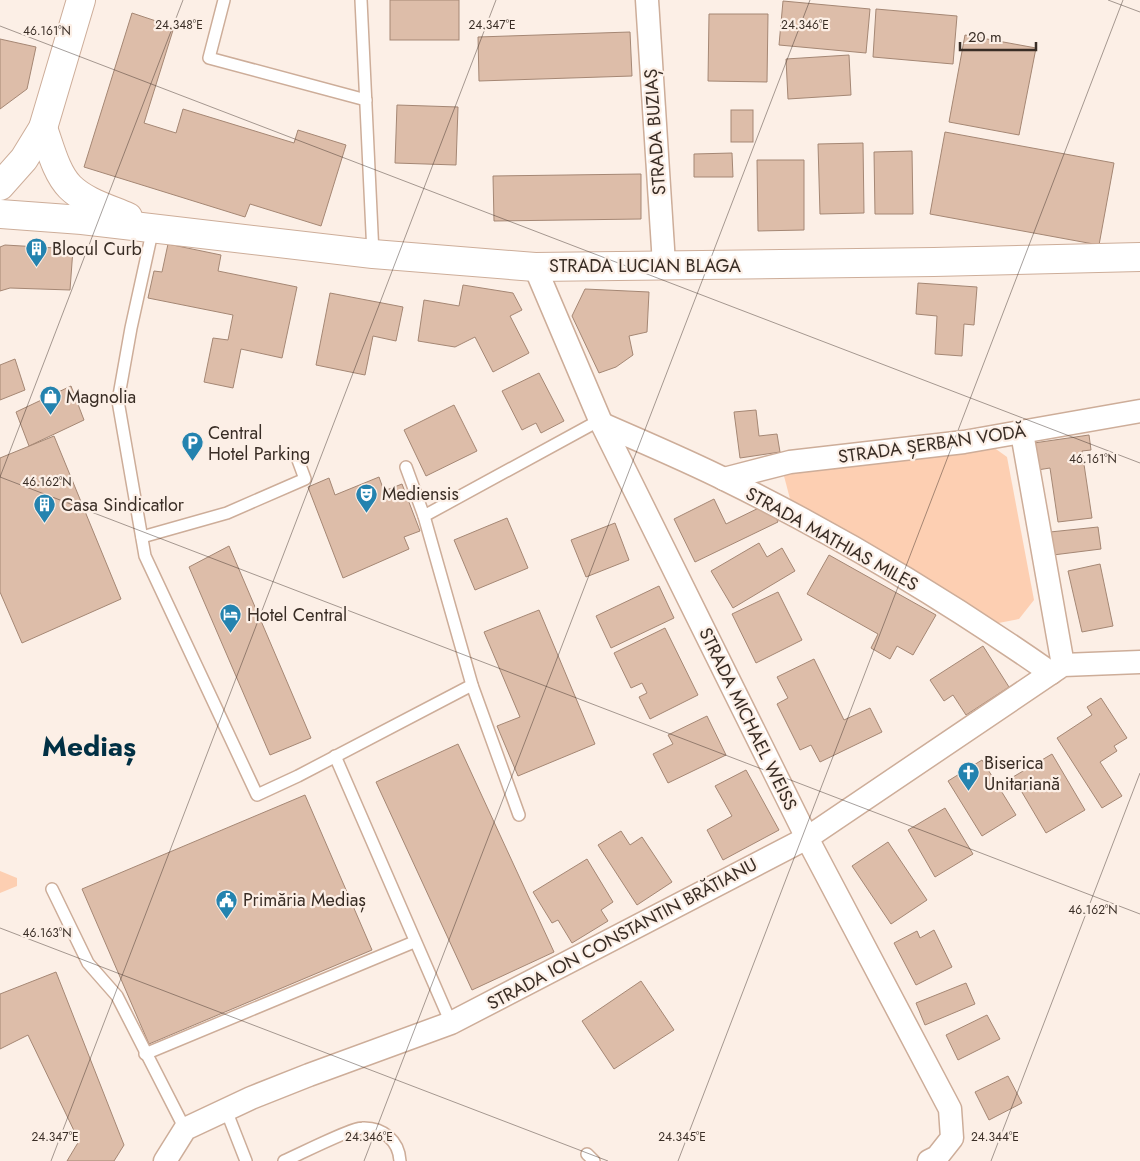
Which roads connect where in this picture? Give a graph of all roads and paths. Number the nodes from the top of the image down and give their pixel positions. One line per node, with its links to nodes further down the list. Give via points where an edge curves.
1 (82, 0): 6 (street)
2 (224, 0): 5 (lane, via 209,58)
3 (361, 0): 5 (lane)
4 (647, 0): 12 (street, STRADA BUZIAȘ)
5 (366, 100): 10 (lane)
6 (43, 128): 7 (street, via 24,159); 9 (street, STRADA LUCIAN BLAGA, via 61,174 70,187 82,196)
7 (0, 186)
8 (0, 214): 9 (street, STRADA LUCIAN BLAGA)
9 (153, 228): 10 (street, STRADA LUCIAN BLAGA); 21 (lane, via 130,328 118,401)
10 (373, 254): 13 (street, STRADA LUCIAN BLAGA)
11 (1140, 257): 12 (street, STRADA LUCIAN BLAGA)
12 (664, 264): 13 (street, STRADA LUCIAN BLAGA)
13 (535, 267): 15 (street, STRADA MICHAEL WEISS)
14 (1140, 411): 16 (street, STRADA ȘERBAN VODĂ)
15 (601, 422): 19 (street, STRADA MATHIAS MILES); 20 (lane); 27 (street, STRADA MICHAEL WEISS)
16 (1022, 433): 19 (street, STRADA ȘERBAN VODĂ, via 790,462); 23 (street)
17 (298, 460): 21 (lane, via 305,479 227,512)
18 (406, 467): 20 (lane)
19 (724, 479): 23 (street, STRADA MATHIAS MILES, via 794,514)
20 (424, 516): 24 (lane)
21 (142, 537): 25 (lane, via 145,556 165,602 257,795)
22 (1140, 662): 23 (street)
23 (1057, 669): 27 (street, STRADA ION CONSTANTIN BRĂTIANU)
24 (472, 685): 25 (lane); 26 (lane)
25 (335, 756): 29 (lane)
26 (519, 815)
27 (807, 838): 30 (street, STRADA ION CONSTANTIN BRĂTIANU); 38 (street, STRADA MICHAEL WEISS, via 950,1109 952,1138 937,1157)
28 (52, 889): 31 (lane, via 88,963 117,996)
29 (414, 942): 30 (lane); 31 (lane)
30 (452, 1023): 32 (street, STRADA ION CONSTANTIN BRĂTIANU)
31 (145, 1054): 33 (lane)
32 (226, 1110): 33 (street, STRADA ION CONSTANTIN BRĂTIANU); 35 (lane)
33 (185, 1129): 34 (street)
34 (165, 1161)
35 (246, 1161)
36 (284, 1161): 37 (lane, via 361,1128 385,1132 399,1149)
37 (400, 1161)
38 (929, 1161)

